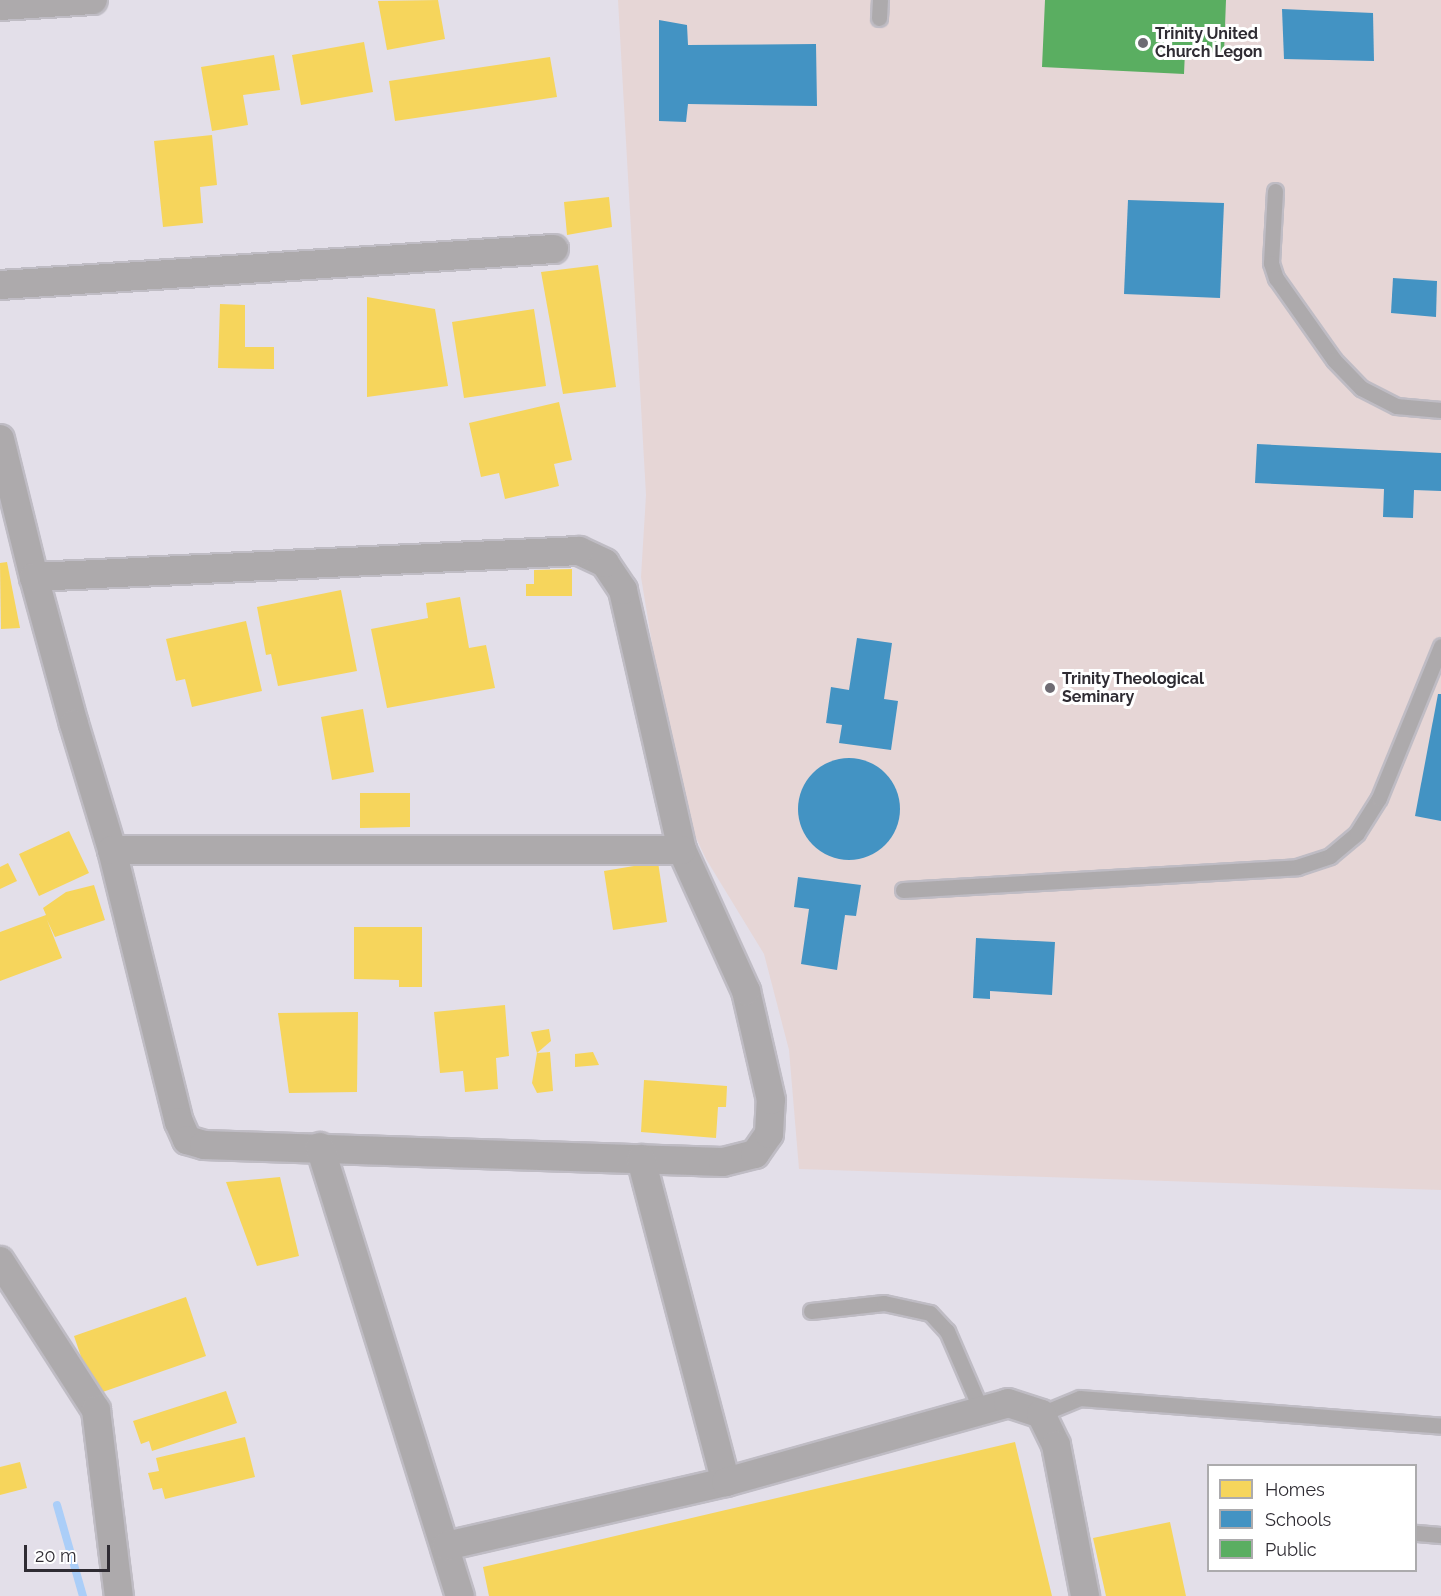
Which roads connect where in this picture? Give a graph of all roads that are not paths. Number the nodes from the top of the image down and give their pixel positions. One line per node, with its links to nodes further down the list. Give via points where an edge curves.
1 (93, 0): 3 (street)
2 (880, 0): 4 (lane)
3 (0, 6)
4 (879, 18)
5 (1275, 191): 8 (lane, via 1271,263 1276,278 1334,360 1361,388 1396,406)
6 (554, 249): 7 (street)
7 (0, 285)
8 (1441, 410)
9 (0, 440): 10 (street)
10 (34, 577): 12 (street); 13 (street, via 579,551 605,563 623,590)
11 (1441, 646): 14 (lane, via 1379,798 1357,833 1330,856 1297,867)
12 (112, 850): 13 (street); 15 (street, via 179,1122 187,1140 204,1145)
13 (682, 850): 16 (street, via 746,991 771,1100 769,1134 754,1154 723,1162)
14 (903, 890)
15 (320, 1147): 16 (street); 25 (street)
16 (641, 1159): 22 (street)
17 (0, 1261): 26 (street, via 96,1410)
18 (811, 1311): 19 (lane, via 884,1303 930,1313 946,1331)
19 (981, 1410): 20 (street, via 1008,1403); 22 (street)
20 (1041, 1414): 21 (lane, via 1080,1398); 28 (street, via 1056,1445)
21 (1441, 1426)
22 (726, 1482): 25 (street)
23 (1417, 1533): 24 (lane)
24 (1441, 1535)
25 (446, 1546): 27 (street)
26 (119, 1596)
27 (460, 1596)
28 (1085, 1596)

